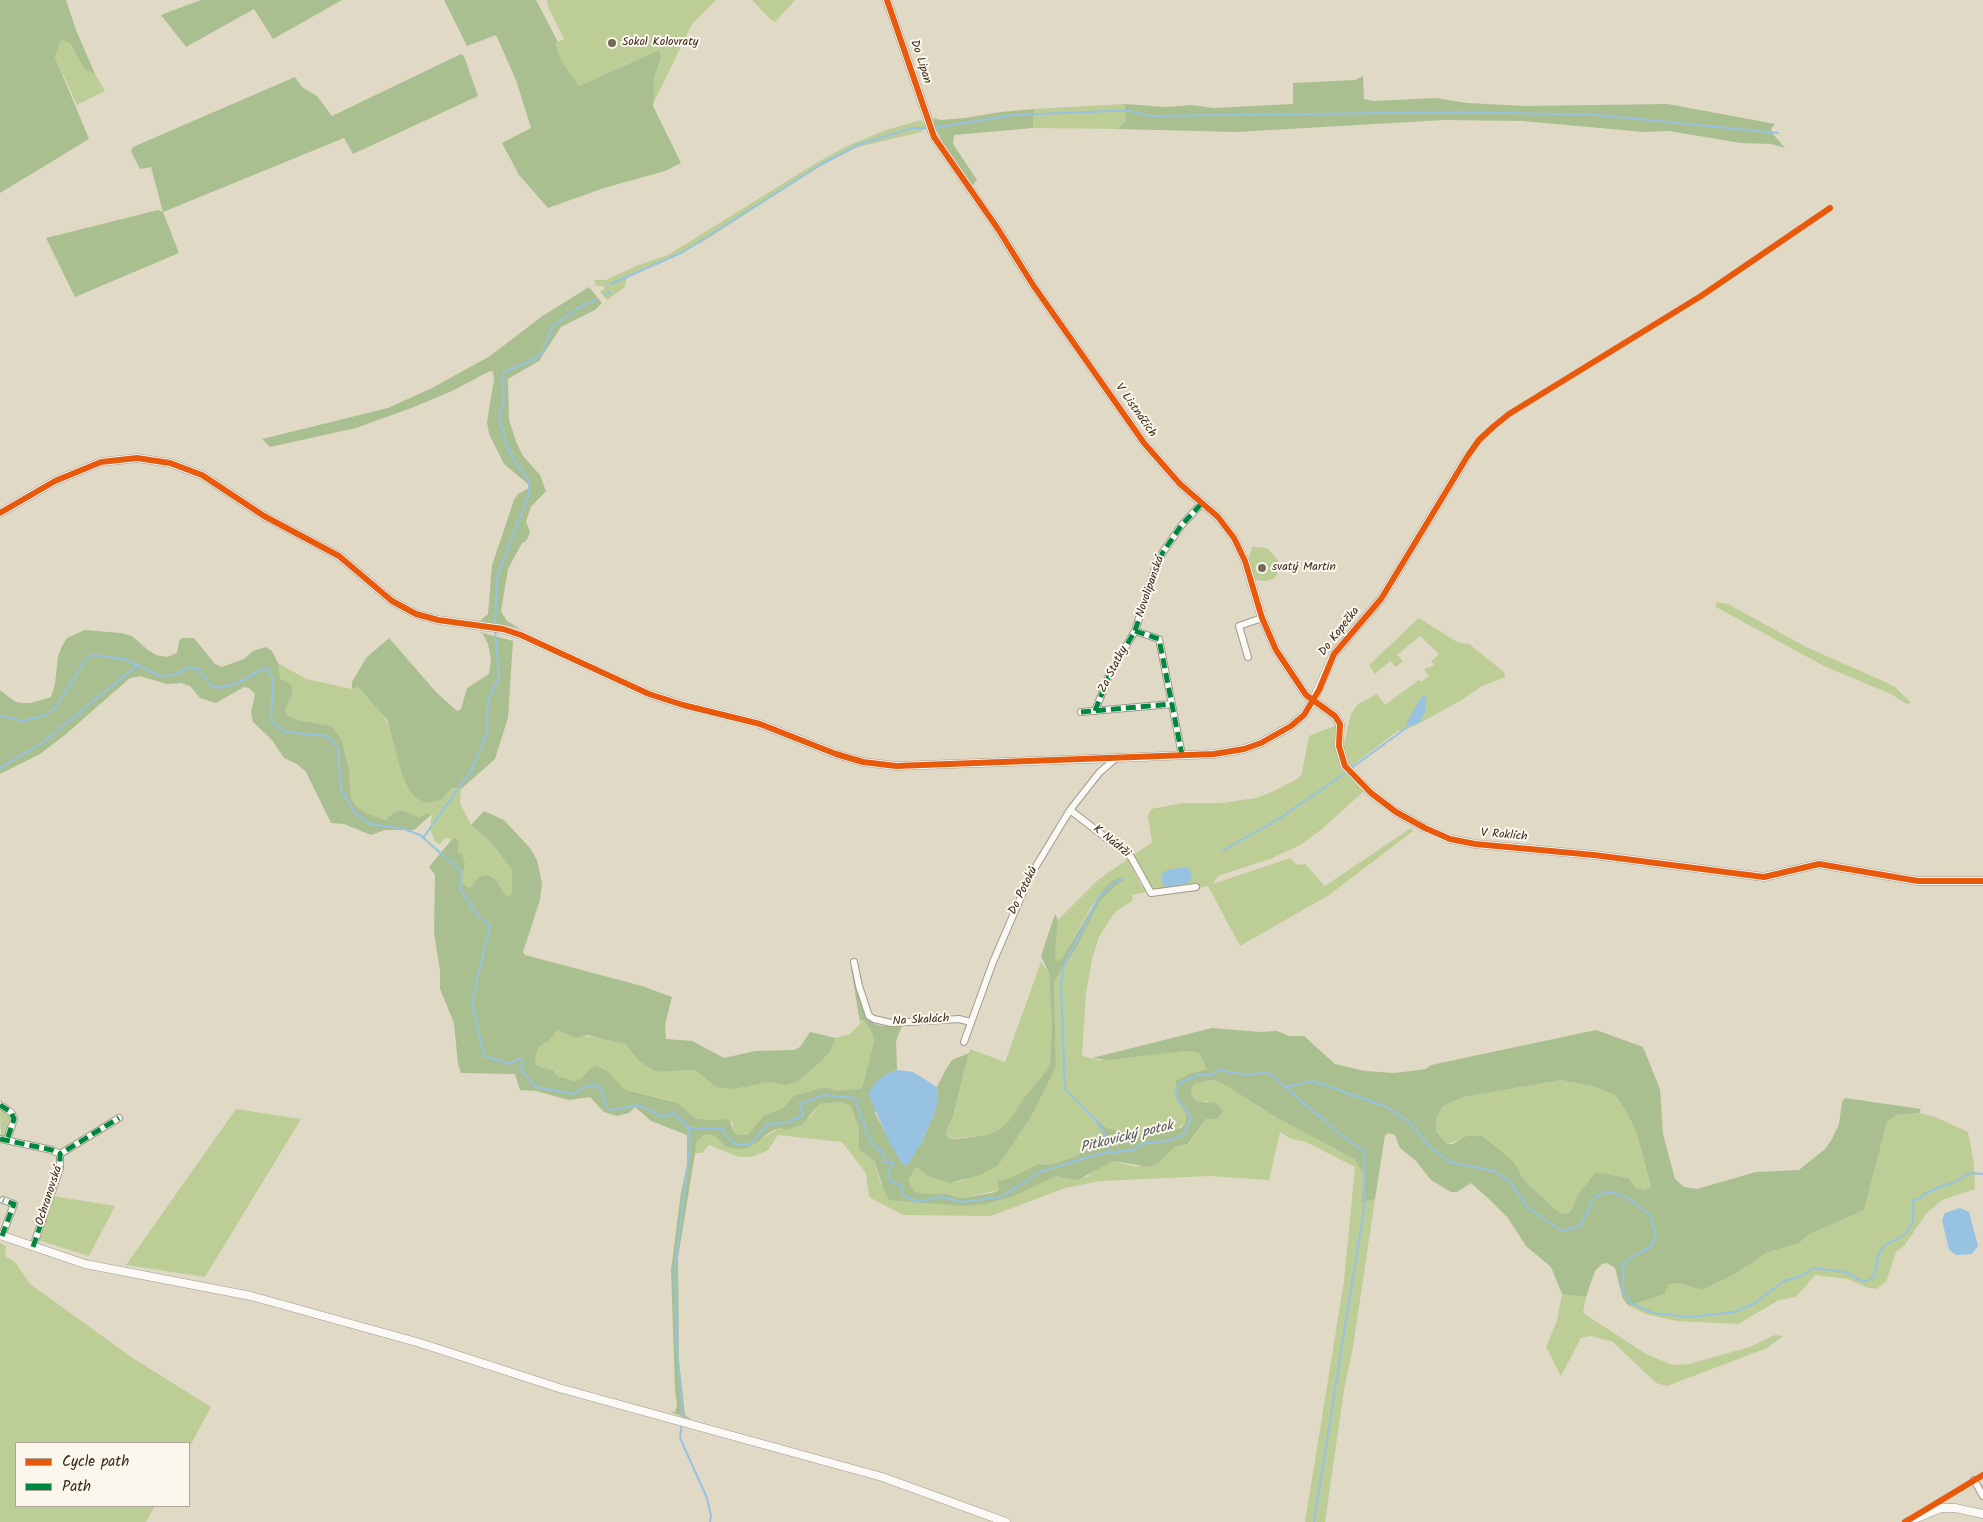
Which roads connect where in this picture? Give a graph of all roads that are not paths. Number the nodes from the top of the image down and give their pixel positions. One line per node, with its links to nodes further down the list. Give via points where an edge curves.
1 (887, 0): 2 (street, Do Lipan)
2 (931, 132): 4 (street, V Listnáčích, via 1144,443 1180,484)
3 (1467, 457): 9 (street, Do Kopečka, via 1381,600 1334,654)
4 (1202, 503): 6 (street, V Listnáčích, via 1234,538 1245,561); 7 (street, Novolipanská, via 1163,552)
5 (0, 512): 14 (street, Do Kopečka, via 55,480 101,462 137,458 170,463 202,475 264,516 339,556 403,608 438,620 502,629 649,694 760,724 836,754 863,762 896,766)
6 (1262, 618): 8 (street, via 1239,626); 9 (street, V Listnáčích, via 1288,671)
7 (1135, 631): 10 (street, Novolipanská, via 1159,639); 11 (street, Za Statky, via 1110,674)
8 (1248, 657)
9 (1313, 701): 13 (street, Do Kopečka, via 1291,726 1261,743 1214,754); 16 (street, V Roklích, via 1329,711 1340,724 1340,755 1349,771 1366,789 1396,812 1450,838 1475,844 1594,855 1764,877 1819,864 1918,881)
10 (1172, 704): 11 (street, Za Statky); 13 (street, Novolipanská)
11 (1095, 711): 12 (street, Za Statky)
12 (1081, 712)
13 (1182, 755): 14 (street, Do Kopečka)
14 (1116, 758): 15 (street, Do Potoků, via 1099,773)
15 (1070, 810): 17 (street, K Nádrži, via 1131,857 1152,893); 19 (street, Do Potoků, via 1022,893)
16 (1983, 881)
17 (1196, 887)
18 (854, 962): 19 (street, Na Skalách, via 869,1016 874,1019 891,1024 959,1019)
19 (971, 1022): 20 (street, Do Potoků)
20 (964, 1042)
21 (0, 1105): 23 (street, via 11,1112 14,1119)
22 (119, 1118): 24 (street, Ochranovská)
23 (4, 1140): 24 (street)
24 (60, 1154): 27 (street, Ochranovská, via 60,1168)
25 (3, 1200): 26 (street, via 14,1204)
26 (1, 1235): 27 (street)
27 (33, 1247): 31 (street, via 85,1264 251,1296 410,1340 559,1388 882,1477)
28 (1974, 1480): 29 (street)
29 (1983, 1496)
30 (1983, 1514): 32 (street, via 1941,1508)
31 (1006, 1522)
32 (1907, 1522)

